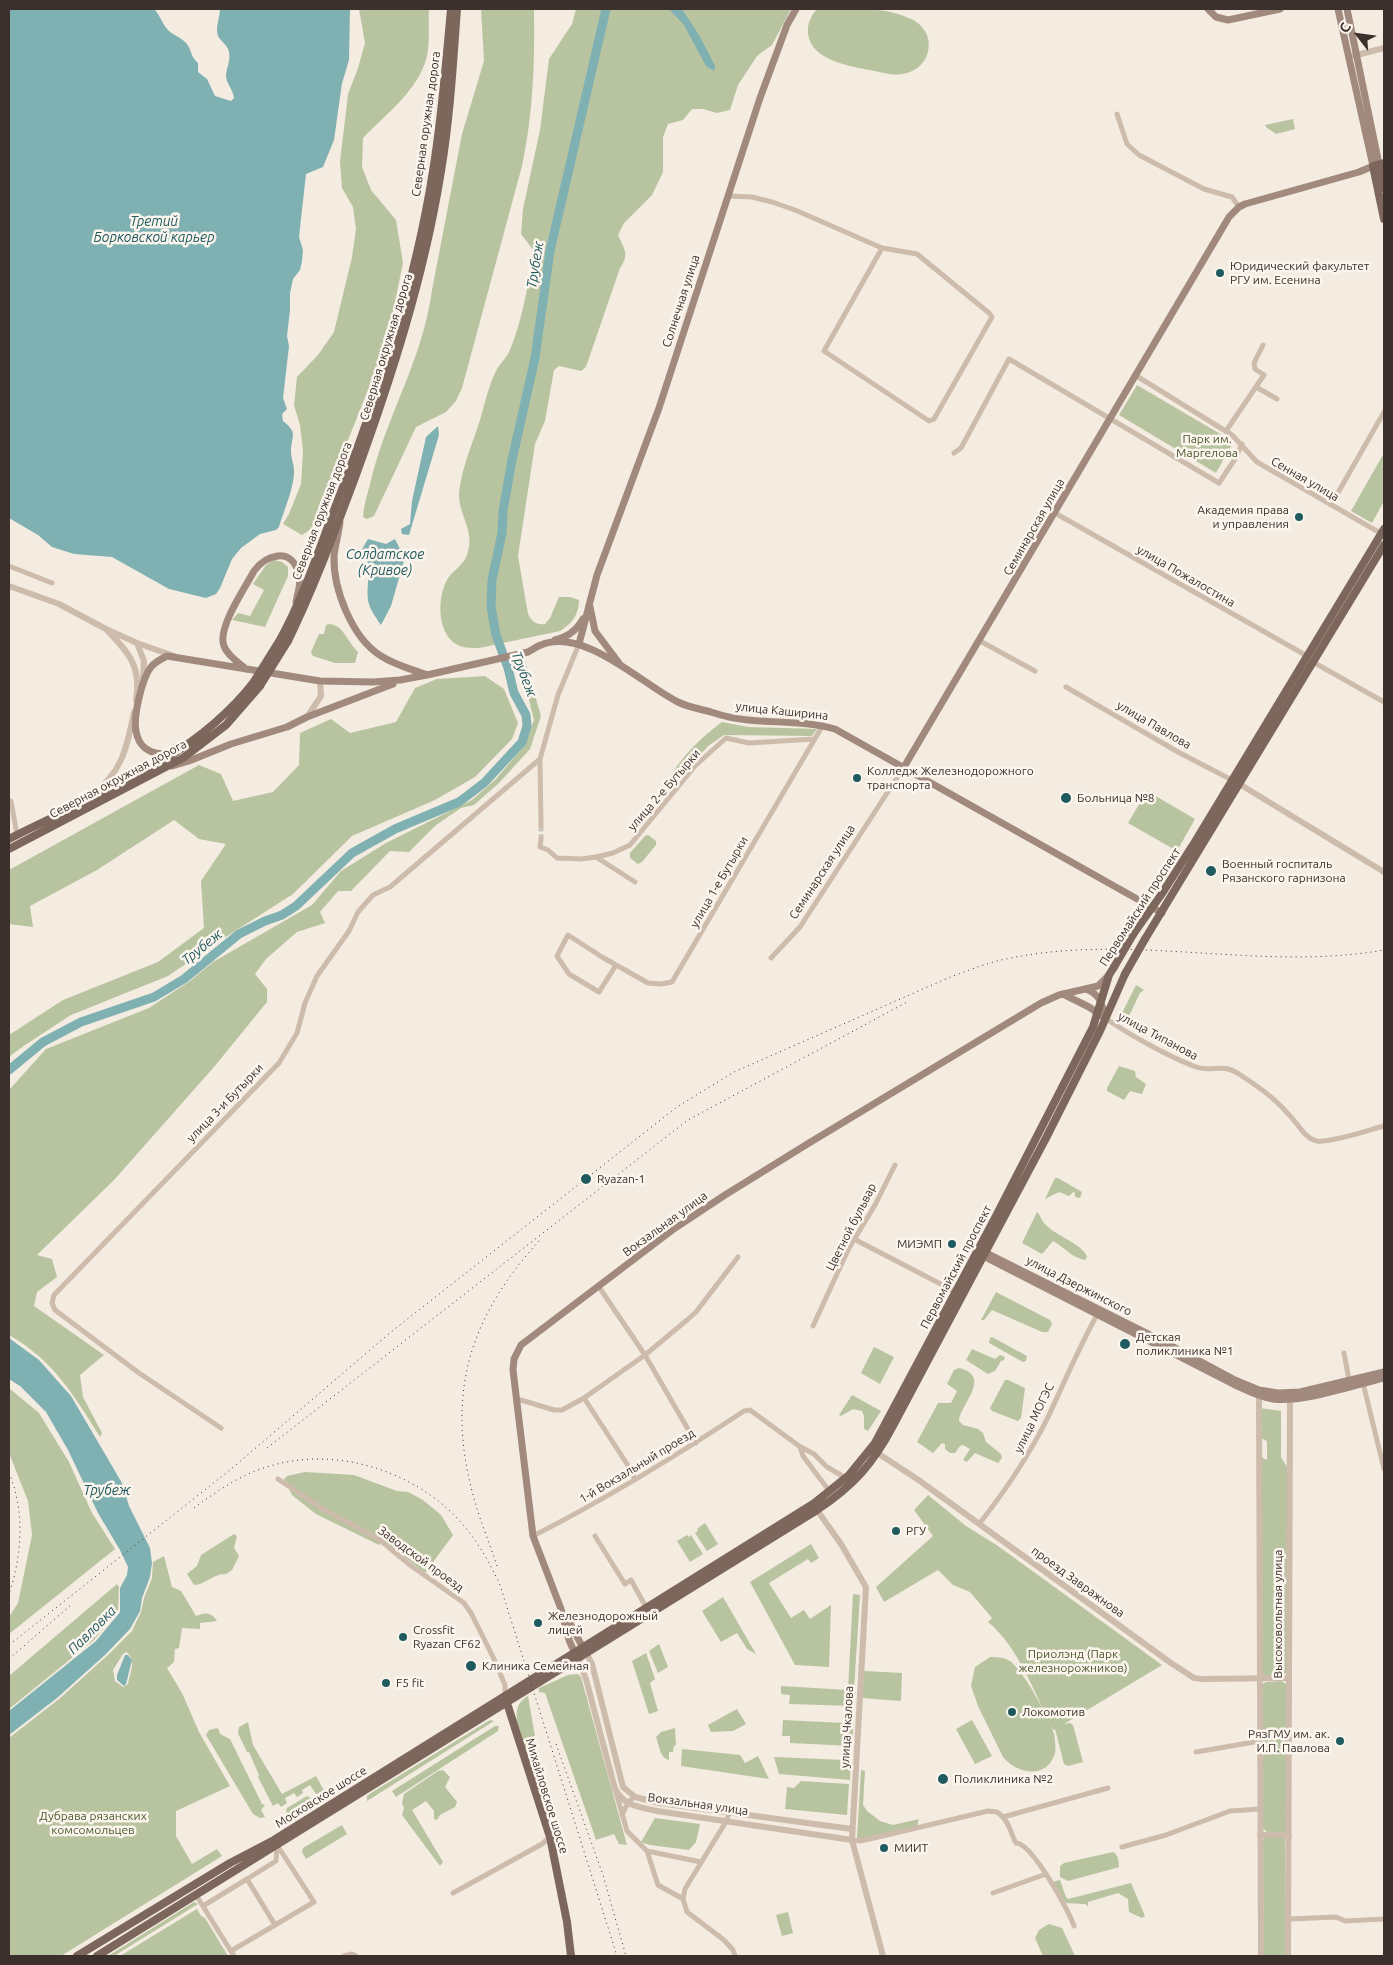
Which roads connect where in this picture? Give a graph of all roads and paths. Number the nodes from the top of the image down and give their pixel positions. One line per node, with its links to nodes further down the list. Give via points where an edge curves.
1 (450, 9): 37 (main road, Северная оружная дорога, via 433,171 402,314 365,432)
2 (457, 9): 28 (main road, Северная окружная дорога, via 441,170 420,276 380,406)
3 (796, 9): 14 (main road, Солнечная улица, via 769,71)
4 (1208, 9): 5 (main road, via 1216,17 1228,20)
5 (1280, 9)
6 (1338, 9): 10 (main road)
7 (1347, 9): 9 (main road)
8 (1384, 48): 9 (street)
9 (1357, 54): 10 (street); 12 (main road)
10 (1349, 56): 12 (main road)
11 (1118, 114): 15 (street, via 1127,144 1139,156 1204,189 1232,197)
12 (1379, 168): 13 (main road); 15 (main road); 16 (main road)
13 (1384, 188)
14 (728, 196): 17 (street, via 772,202); 35 (main road, Солнечная улица, via 659,408)
15 (1239, 207): 19 (main road, Семинарская улица, via 1225,222)
16 (1384, 219)
17 (882, 248): 17 (street, via 917,254 992,318 934,419 929,421 824,351)
18 (1263, 345): 20 (street, via 1254,363 1255,369 1264,375)
19 (1135, 375): 23 (main road, Семинарская улица); 24 (street, Сенная улица)
20 (1256, 387): 21 (street); 24 (street)
21 (1277, 399)
22 (1384, 412): 27 (street)
23 (1110, 418): 25 (street, via 1220,483); 26 (street, via 1008,359 961,448); 29 (main road, Семинарская улица)
24 (1226, 431): 25 (street, Сенная улица)
25 (1242, 444): 27 (street, Сенная улица, via 1257,462)
26 (954, 452)
27 (1331, 505): 30 (street, Сенная улица)
28 (342, 512): 39 (main road, Северная окружная дорога, via 312,586); 49 (main road, via 334,567 348,616 362,640 380,656)
29 (1055, 513): 40 (main road, Семинарская улица); 45 (street, улица Пожалостина)
30 (1383, 533): 45 (main road, Первомайский проспект)
31 (1384, 544): 45 (main road, Первомайский проспект)
32 (9, 566): 33 (street)
33 (52, 583)
34 (9, 586): 38 (street, via 59,604)
35 (590, 602): 36 (main road, Солнечная улица); 46 (main road, Солнечная улица, via 595,631)
36 (587, 612): 42 (main road, via 572,632); 43 (main road, Солнечная улица)
37 (292, 616): 39 (main road, Северная оружная дорога); 47 (main road, via 300,585 298,569 286,557 269,557 254,570 224,631 224,646)
38 (106, 629): 41 (street); 66 (street, via 135,666 137,692 121,762 104,786)
39 (285, 639): 53 (main road, Северная окружная дорога, bridge)
40 (980, 641): 48 (street); 62 (main road, Семинарская улица)
41 (138, 644): 44 (street); 52 (street, via 144,661)
42 (543, 644): 43 (main road); 49 (main road, via 528,652)
43 (579, 644): 46 (main road, улица Каширина); 60 (street, via 558,695)
44 (175, 656): 47 (main road); 52 (main road, via 167,656 151,667)
45 (1310, 659): 55 (street, улица Пожалостина); 63 (main road, Первомайский проспект); 64 (main road, Первомайский проспект)
46 (624, 668): 57 (main road, улица Каширина, via 690,706 746,720)
47 (246, 669): 51 (main road)
48 (1035, 671)
49 (427, 675): 50 (main road)
50 (400, 680): 51 (main road); 56 (main road)
51 (320, 681): 56 (street, via 320,696)
52 (142, 684): 59 (main road, via 135,723 140,742 157,753)
53 (257, 684): 59 (main road, Северная окружная дорога, via 216,723); 61 (main road, Северная окружная дорога, via 226,725)
54 (1066, 687): 63 (street, улица Павлова)
55 (1384, 702)
56 (307, 717): 61 (main road, via 287,727)
57 (823, 726): 58 (street, улица 1-е Бутырки); 62 (main road, улица Каширина, via 835,729)
58 (814, 739): 72 (street, улица 2-е Бутырки, via 749,743 726,738 695,766 630,845); 78 (street, улица 1-е Бутырки, via 672,982 648,983)
59 (176, 753): 66 (main road, Северная окружная дорога)
60 (540, 759): 67 (street); 105 (street, улица 3-и Бутырки, via 358,912 349,931 317,976 304,1003 297,1033 278,1063 54,1295 52,1303 55,1310 139,1373)
61 (166, 768): 71 (main road, Северная окружная дорога)
62 (904, 768): 75 (main road, улица Каширина); 77 (street, Семинарская улица, via 800,927)
63 (1232, 780): 64 (street); 75 (main road, Первомайский проспект)
64 (1240, 784): 73 (street); 76 (main road, Первомайский проспект)
65 (9, 801): 68 (street)
66 (85, 802): 68 (main road, Северная окружная дорога)
67 (541, 823)
68 (17, 835): 69 (main road, Северная окружная дорога)
69 (9, 839)
70 (540, 839): 72 (street, улица 2-е Бутырки, via 540,847 557,858)
71 (9, 849)
72 (596, 857): 74 (street)
73 (1384, 872)
74 (636, 882)
75 (1152, 907): 76 (main road, улица Каширина); 79 (main road, Первомайский проспект, bridge)
76 (1162, 912): 84 (main road, Первомайский проспект, bridge)
77 (771, 958)
78 (616, 965): 78 (street, улица 1-е Бутырки, via 568,935 557,956 570,974 598,992)
79 (1108, 976): 80 (main road, Вокзальная улица, via 1102,984); 83 (main road, Первомайский проспект)
80 (1084, 989): 81 (main road, Вокзальная улица); 82 (main road, via 1077,995); 83 (main road, via 1096,994)
81 (1063, 994): 82 (main road); 90 (main road, Вокзальная улица, via 1040,1003 738,1187 675,1228)
82 (1078, 1001): 84 (main road)
83 (1101, 1001): 84 (main road, Первомайский проспект)
84 (1102, 1015): 85 (street, улица Типанова, via 1197,1068 1235,1071 1266,1091 1309,1138 1328,1140); 88 (main road, Первомайский проспект, via 1100,1031 1046,1138)
85 (1384, 1126)
86 (895, 1165): 87 (street, Цветной бульвар)
87 (854, 1239): 91 (street); 93 (street, Цветной бульвар)
88 (981, 1252): 91 (main road, Первомайский проспект); 92 (main road, улица Дзержинского); 94 (main road, улица Дзержинского); 108 (main road, Первомайский проспект)
89 (738, 1257): 96 (street, via 696,1312)
90 (599, 1287): 96 (street); 104 (main road, Вокзальная улица, via 519,1347 513,1364)
91 (956, 1292): 108 (main road, Первомайский проспект)
92 (1097, 1315): 94 (main road, улица Дзержинского); 115 (street, улица МОГЭС, via 1024,1460)
93 (813, 1326)
94 (1166, 1346): 101 (main road, улица Дзержинского, via 1233,1384)
95 (1344, 1353): 100 (street)
96 (645, 1355): 103 (street); 106 (street)
97 (1384, 1372): 99 (main road, улица Дзержинского)
98 (1384, 1378): 99 (main road, улица Дзержинского)
99 (1363, 1380): 100 (main road, улица Дзержинского); 109 (street)
100 (1350, 1383): 102 (main road, улица Дзержинского)
101 (1259, 1393): 102 (main road, улица Дзержинского, via 1280,1399); 123 (street, Высоковольтная улица)
102 (1290, 1396): 122 (street, Высоковольтная улица)
103 (584, 1398): 104 (street, via 562,1410); 111 (street)
104 (516, 1401): 116 (main road, Вокзальная улица)
105 (221, 1428)
106 (696, 1443): 107 (street, 1-й Вокзальный проезд, via 750,1410); 111 (street, 1-й Вокзальный проезд)
107 (800, 1446): 110 (street); 113 (street, via 803,1456)
108 (875, 1451): 110 (main road, Первомайский проспект); 114 (main road, Первомайский проспект, via 854,1481); 115 (street, проезд Завражнова)
109 (1384, 1468)
110 (846, 1478): 113 (main road, Первомайский проспект)
111 (635, 1479): 116 (street, 1-й Вокзальный проезд)
112 (278, 1480): 124 (street, Заводской проезд, via 323,1510 380,1540 464,1603 493,1657 505,1685)
113 (830, 1492): 118 (main road, Первомайский проспект)
114 (816, 1510): 120 (main road, Первомайский проспект); 136 (street, улица Чкалова, via 866,1587)
115 (979, 1524): 123 (street, проезд Завражнова, via 1194,1678)
116 (533, 1536): 119 (main road, Вокзальная улица)
117 (595, 1536): 118 (street, via 625,1584 631,1580)
118 (646, 1607): 120 (main road, Первомайский проспект)
119 (561, 1609): 120 (main road, Вокзальная улица); 121 (main road, Вокзальная улица)
120 (584, 1650): 121 (main road, Московское шоссе); 129 (street, Вокзальная улица, via 592,1664 623,1787)
121 (576, 1655): 124 (main road, Московское шоссе); 128 (street, Вокзальная улица, via 586,1679)
122 (1289, 1678): 123 (street, проезд Завражнова); 138 (street, Высоковольтная улица)
123 (1260, 1680): 125 (street, Высоковольтная улица)
124 (506, 1699): 139 (main road, Михайловское шоссе); 141 (main road, Московское шоссе)
125 (1260, 1742): 126 (street); 131 (street, Высоковольтная улица)
126 (1196, 1752)
127 (1108, 1788): 134 (street)
128 (615, 1789): 130 (street, Вокзальная улица); 133 (street)
129 (635, 1797): 130 (street); 132 (street, Вокзальная улица)
130 (628, 1804): 133 (street); 135 (street, Вокзальная улица)
131 (1260, 1809): 137 (street, Высоковольтная улица); 142 (street, via 1230,1811 1166,1835)
132 (729, 1812): 135 (street); 136 (street, Вокзальная улица)
133 (622, 1815): 143 (street, via 629,1835)
134 (1003, 1817): 140 (street, via 988,1811 860,1841); 145 (street, via 1016,1843 1029,1850)
135 (727, 1820): 140 (street, Вокзальная улица); 144 (street)
136 (852, 1829): 140 (street, улица Чкалова)
137 (1260, 1835): 138 (street); 164 (street, Высоковольтная улица)
138 (1289, 1835): 152 (street, Высоковольтная улица)
139 (550, 1838): 148 (street); 161 (main road, Михайловское шоссе)
140 (852, 1840): 163 (street, улица Чкалова)
141 (276, 1843): 146 (street, via 276,1861); 149 (main road, Московское шоссе); 154 (street, via 314,1902); 158 (main road, Московское шоссе, via 230,1862)
142 (1122, 1847)
143 (647, 1851): 144 (street); 150 (street, via 658,1885)
144 (701, 1862): 150 (street, via 685,1889)
145 (1046, 1874): 147 (street); 155 (street)
146 (247, 1879): 151 (street); 154 (street)
147 (993, 1893)
148 (453, 1894)
149 (196, 1895): 151 (street); 159 (main road, Московское шоссе)
150 (683, 1899): 162 (street, via 687,1912 724,1940)
151 (203, 1906): 156 (street)
152 (1288, 1919): 153 (street); 165 (street, Высоковольтная улица)
153 (1384, 1919)
154 (276, 1925): 156 (street)
155 (1074, 1926)
156 (233, 1954)
157 (346, 1955): 160 (street)
158 (77, 1956)
159 (97, 1956)
160 (356, 1956)
161 (571, 1956)
162 (735, 1956)
163 (883, 1956)
164 (1261, 1956)
165 (1288, 1956)

